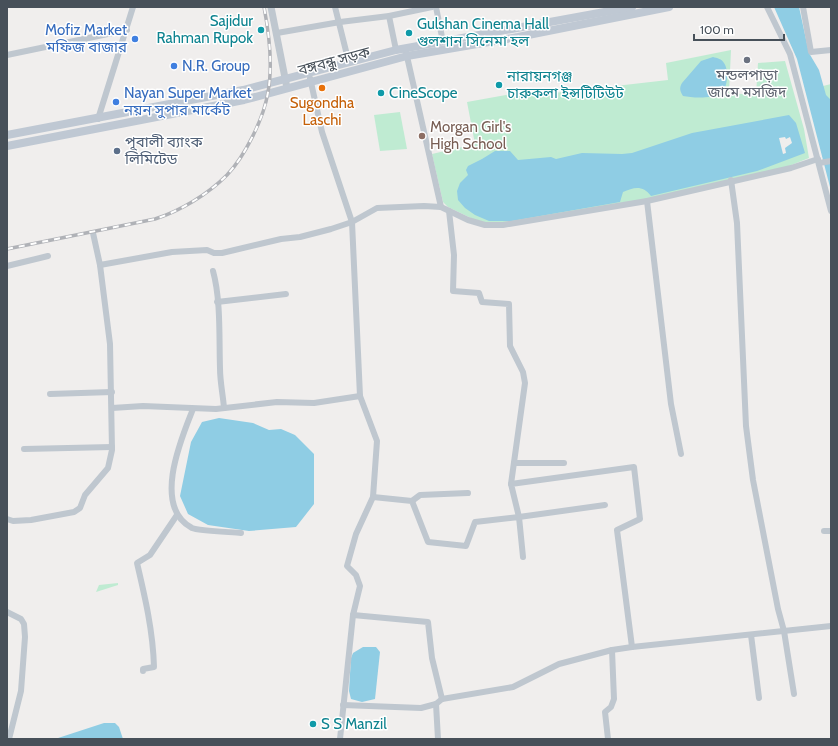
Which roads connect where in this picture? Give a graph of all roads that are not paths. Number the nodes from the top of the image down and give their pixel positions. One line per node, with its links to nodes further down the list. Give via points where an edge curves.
1 (133, 7): 13 (street)
2 (271, 7): 14 (street)
3 (335, 7): 12 (street)
4 (432, 7): 11 (street)
5 (436, 7): 15 (street)
6 (632, 7): 10 (main road, বঙ্গবন্ধু সড়ক)
7 (669, 7): 18 (main road, বঙ্গবন্ধু সড়ক, via 518,37)
8 (767, 7): 29 (street, via 790,54)
9 (803, 7): 17 (street, via 812,52)
10 (589, 11): 15 (main road, বঙ্গবন্ধু সড়ক)
11 (389, 16): 12 (street); 16 (street)
12 (340, 22): 14 (street); 20 (street)
13 (127, 30): 19 (street); 25 (street)
14 (276, 33): 22 (street)
15 (443, 42): 18 (main road, বঙ্গবন্ধু সড়ক)
16 (396, 50): 18 (main road, বঙ্গবন্ধু সড়ক); 20 (main road, বঙ্গবন্ধু সড়ক)
17 (831, 50)
18 (406, 52): 23 (main road, বঙ্গবন্ধু সড়ক); 32 (street)
19 (7, 55)
20 (349, 63): 21 (main road, বঙ্গবন্ধু সড়ক)
21 (309, 72): 22 (main road, বঙ্গবন্ধু সড়ক); 23 (street)
22 (286, 79): 24 (street); 25 (main road, বঙ্গবন্ধু সড়ক)
23 (311, 81): 24 (main road, বঙ্গবন্ধু সড়ক); 35 (street, via 322,132)
24 (287, 88): 27 (main road, বঙ্গবন্ধু সড়ক, via 244,100)
25 (98, 119): 26 (main road, বঙ্গবন্ধু সড়ক)
26 (7, 135)
27 (7, 146)
28 (831, 161): 29 (street)
29 (820, 162): 30 (street); 33 (street)
30 (731, 180): 31 (street); 69 (street, via 737,223 746,426 753,480)
31 (647, 201): 34 (street, via 503,226 484,225); 51 (street, via 671,404)
32 (441, 207): 34 (street); 35 (street, via 376,208)
33 (831, 210)
34 (449, 211): 52 (street, via 454,255 453,291 479,293 482,302 509,304 510,346 523,372 525,383)
35 (352, 222): 38 (street, via 300,237 281,238 222,253 207,250 172,252); 45 (street)
36 (93, 233): 38 (street)
37 (48, 256): 39 (street)
38 (100, 265): 43 (street, via 110,344)
39 (7, 266)
40 (213, 271): 42 (street)
41 (286, 294): 42 (street)
42 (217, 302): 47 (street)
43 (112, 392): 44 (street); 46 (street)
44 (50, 394)
45 (360, 396): 47 (street, via 314,403 277,402); 56 (street, via 377,442)
46 (112, 408): 48 (street, via 143,406); 49 (street)
47 (224, 408): 48 (street)
48 (193, 409): 59 (street, via 173,465 172,492)
49 (112, 447): 50 (street); 61 (street, via 108,468 85,495 80,508 74,512 31,520)
50 (24, 449)
51 (681, 454)
52 (514, 463): 53 (street); 54 (street)
53 (564, 463)
54 (511, 484): 60 (street); 71 (street, via 634,467 640,519 617,530)
55 (468, 493): 57 (street, via 420,495)
56 (373, 497): 57 (street); 67 (street, via 356,534 347,566 356,575 360,586)
57 (412, 501): 60 (street, via 428,542 466,546 476,522)
58 (605, 504): 60 (street)
59 (178, 515): 64 (street, via 192,528); 73 (street, via 150,555 136,563 146,601 154,666 143,668)
60 (519, 517): 65 (street)
61 (7, 519)
62 (824, 531): 63 (street)
63 (831, 531)
64 (240, 533)
65 (523, 557)
66 (7, 612): 79 (street, via 21,619 25,637 21,691)
67 (353, 615): 75 (street, via 428,622 432,658); 78 (street)
68 (831, 626): 69 (street)
69 (784, 631): 70 (street); 74 (street)
70 (751, 635): 71 (street); 76 (street)
71 (632, 647): 72 (street)
72 (612, 650): 75 (street, via 559,664 513,687); 82 (street, via 614,699 611,707 604,712)
73 (143, 671)
74 (794, 694)
75 (442, 698): 77 (street)
76 (759, 698)
77 (436, 704): 78 (street, via 421,708); 81 (street)
78 (343, 705): 80 (street)
79 (9, 739)
80 (340, 739)
81 (438, 739)
82 (608, 739)

